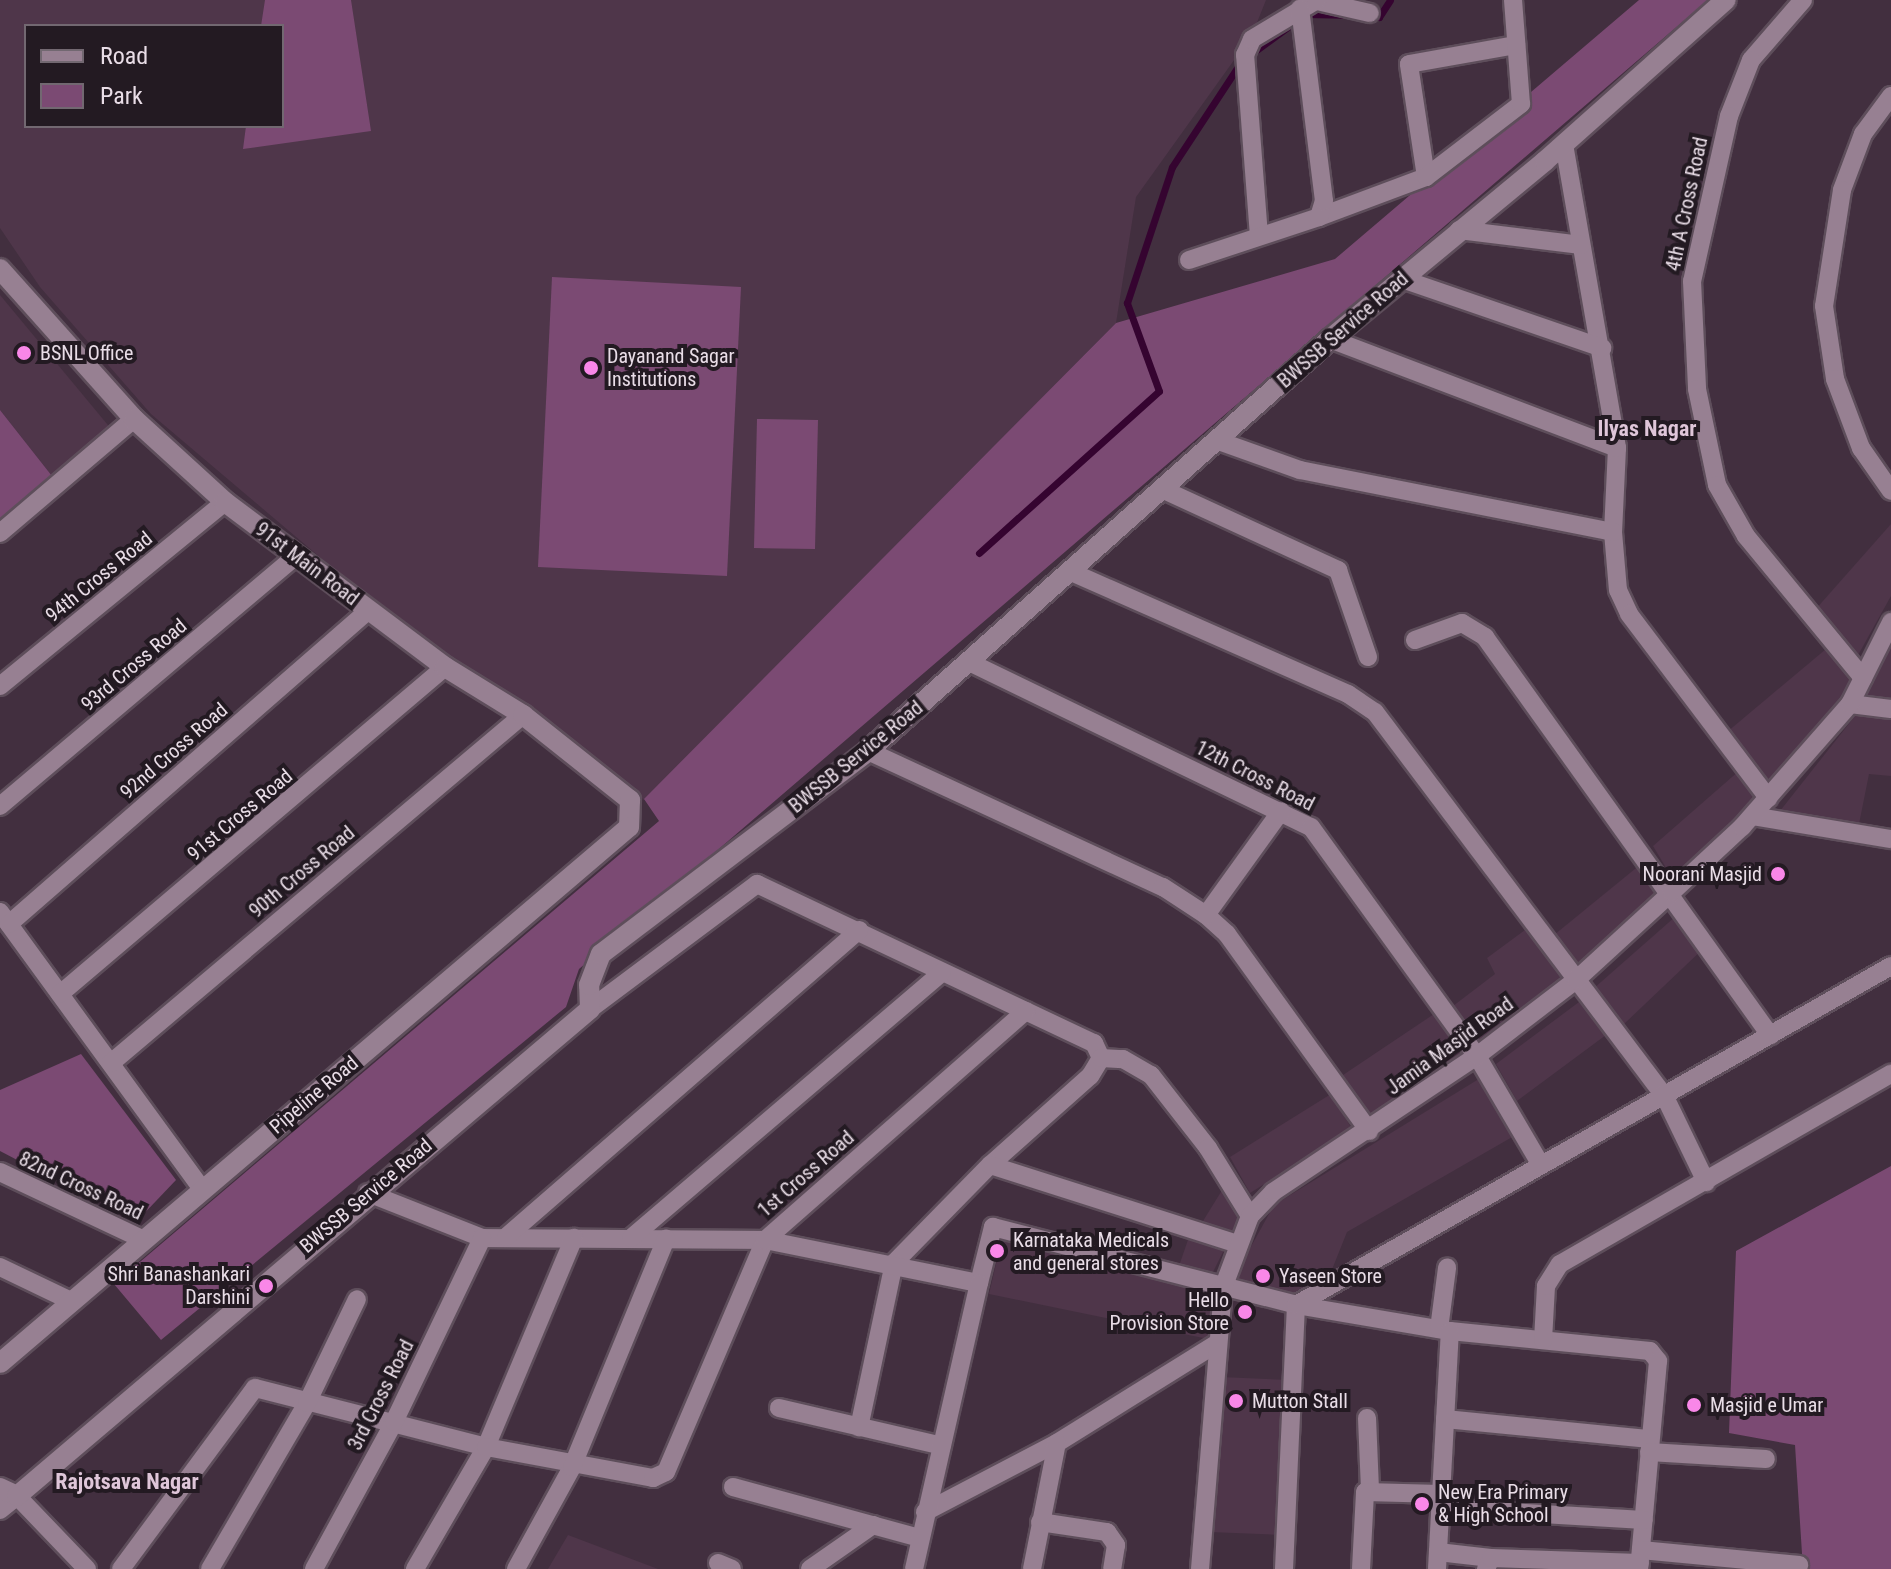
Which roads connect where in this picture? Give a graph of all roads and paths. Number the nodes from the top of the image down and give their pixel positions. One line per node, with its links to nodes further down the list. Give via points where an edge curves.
1 (1513, 0): 6 (street)
2 (1726, 0): 8 (street, BWSSB Service Road)
3 (1803, 0): 35 (street, 4th A Cross Road, via 1751,60 1729,116 1692,281 1697,389 1717,485 1746,536)
4 (1308, 5): 5 (street); 10 (street, via 1305,47 1324,201); 12 (street, via 1252,39 1245,62)
5 (1370, 13)
6 (1516, 45): 9 (street, via 1521,104); 9 (street, via 1409,64)
7 (1891, 96): 23 (street, via 1863,134 1842,190 1824,306 1835,379 1861,448)
8 (1564, 144): 11 (street, BWSSB Service Road); 13 (street)
9 (1426, 177): 10 (street)
10 (1319, 217): 12 (street)
11 (1459, 230): 13 (street); 16 (street, BWSSB Service Road)
12 (1259, 236): 14 (street)
13 (1581, 245): 18 (street)
14 (1189, 260)
15 (0, 269): 19 (street, 91st Main Road)
16 (1402, 279): 17 (street, BWSSB Service Road); 18 (street)
17 (1330, 339): 20 (street, BWSSB Service Road); 21 (street)
18 (1602, 348): 21 (street)
19 (134, 419): 24 (street, 91st Main Road); 26 (street)
20 (1216, 440): 22 (street, BWSSB Service Road); 25 (street, via 1300,470)
21 (1617, 448): 25 (street)
22 (1164, 490): 28 (street, BWSSB Service Road); 32 (street, via 1338,570)
23 (1891, 491)
24 (225, 502): 27 (street, 91st Main Road); 36 (street, 94th Cross Road)
25 (1613, 532): 41 (street, via 1618,590 1629,614)
26 (0, 533)
27 (295, 557): 29 (street, 91st Main Road); 42 (street, 93rd Cross Road)
28 (1069, 571): 33 (street, BWSSB Service Road); 53 (street, via 1366,704)
29 (368, 611): 34 (street, 91st Main Road); 49 (street, 92nd Cross Road)
30 (1891, 622): 35 (street, Jamia Masjid Road)
31 (1415, 640): 47 (street, via 1462,623 1485,637)
32 (1368, 657)
33 (969, 662): 40 (street, BWSSB Service Road); 43 (street, 12th Cross Road)
34 (445, 667): 39 (street, 91st Main Road); 54 (street, 91st Cross Road)
35 (1863, 678): 37 (street, Jamia Masjid Road)
36 (0, 686)
37 (1850, 704): 38 (street); 41 (street, Jamia Masjid Road)
38 (1891, 709)
39 (523, 715): 45 (street, 91st Main Road, via 630,800); 60 (street, 90th Cross Road)
40 (868, 751): 48 (street, via 1163,887); 55 (street, BWSSB Service Road, via 601,954 589,985)
41 (1768, 798): 44 (street, Jamia Masjid Road)
42 (0, 806)
43 (1281, 811): 48 (street); 58 (street, 12th Cross Road, via 1311,827)
44 (1753, 816): 46 (street); 47 (street, Jamia Masjid Road)
45 (629, 827): 68 (street, Pipeline Road)
46 (1891, 839)
47 (1672, 892): 53 (street, Jamia Masjid Road); 57 (street)
48 (1206, 915): 63 (street, via 1227,934)
49 (4, 918): 54 (street)
50 (859, 930): 52 (street); 55 (street, via 757,884); 71 (street)
51 (1891, 966): 57 (street)
52 (942, 972): 56 (street); 74 (street)
53 (1576, 980): 58 (street, Jamia Masjid Road); 62 (street)
54 (60, 994): 60 (street)
55 (590, 1009): 69 (street, BWSSB Service Road)
56 (1026, 1011): 59 (street, via 1094,1043); 77 (street, 1st Cross Road)
57 (1770, 1035): 62 (street)
58 (1477, 1056): 63 (street, Jamia Masjid Road); 65 (street, 12th Cross Road)
59 (1101, 1058): 64 (street, via 1090,1076); 70 (street, via 1123,1059 1151,1075 1208,1148)
60 (111, 1063): 68 (street)
61 (1891, 1074): 67 (street)
62 (1664, 1095): 65 (street); 67 (street)
63 (1369, 1131): 70 (street, Jamia Masjid Road, via 1273,1192)
64 (990, 1165): 78 (street); 79 (street)
65 (1541, 1165): 86 (street)
66 (0, 1172): 76 (street, 82nd Cross Road)
67 (1706, 1182): 88 (street, via 1560,1264 1546,1286)
68 (203, 1190): 76 (street, Pipeline Road)
69 (368, 1193): 72 (street); 105 (street, BWSSB Service Road)
70 (1250, 1216): 78 (street, Jamia Masjid Road)
71 (506, 1237): 72 (street); 73 (street)
72 (482, 1238): 95 (street, 3rd Cross Road)
73 (574, 1238): 74 (street); 100 (street)
74 (631, 1238): 75 (street)
75 (666, 1239): 77 (street); 102 (street)
76 (144, 1240): 85 (street, Pipeline Road)
77 (765, 1240): 79 (street); 102 (street, 1st Cross Road, via 671,1467 653,1478)
78 (1238, 1244): 83 (street, Jamia Masjid Road)
79 (894, 1263): 82 (street); 96 (street)
80 (0, 1267): 85 (street)
81 (1447, 1268): 87 (street)
82 (979, 1283): 83 (street, via 993,1227); 98 (street)
83 (1223, 1288): 86 (street); 89 (street, Jamia Masjid Road)
84 (357, 1299): 91 (street)
85 (71, 1301): 90 (street, Pipeline Road)
86 (1296, 1305): 87 (street); 128 (street)
87 (1444, 1330): 88 (street); 94 (street)
88 (1543, 1340): 99 (street, via 1654,1353 1658,1361)
89 (1216, 1344): 97 (street); 127 (street, Jamia Masjid Road)
90 (1, 1362)
91 (307, 1403): 95 (street); 118 (street, via 255,1388); 119 (street)
92 (779, 1408): 96 (street)
93 (1367, 1418): 104 (street)
94 (1445, 1419): 99 (street); 106 (street)
95 (394, 1422): 100 (street); 120 (street, 3rd Cross Road)
96 (859, 1427): 98 (street)
97 (1057, 1443): 108 (street); 110 (street)
98 (942, 1446): 108 (street)
99 (1650, 1446): 101 (street); 109 (street)
100 (486, 1447): 102 (street); 121 (street)
101 (1766, 1459)
102 (572, 1467): 122 (street)
103 (733, 1487): 111 (street)
104 (1370, 1489): 106 (street); 129 (street, via 1363,1495)
105 (8, 1492): 107 (street, BWSSB Service Road); 117 (street)
106 (1441, 1501): 109 (street); 113 (street)
107 (0, 1510)
108 (925, 1512): 112 (street)
109 (1644, 1520): 114 (street)
110 (1040, 1522): 125 (street); 126 (street, via 1107,1532 1116,1545)
111 (873, 1525): 112 (street); 123 (street)
112 (920, 1538): 124 (street)
113 (1438, 1560): 115 (street)
114 (1640, 1560): 115 (street); 116 (street)
115 (1488, 1564)
116 (1799, 1565)
117 (80, 1567)
118 (121, 1569)
119 (210, 1569)
120 (314, 1569)
121 (415, 1569)
122 (516, 1569)
123 (810, 1569)
124 (914, 1569)
125 (1032, 1569)
126 (1112, 1569)
127 (1200, 1569)
128 (1284, 1569)
129 (1361, 1569)

